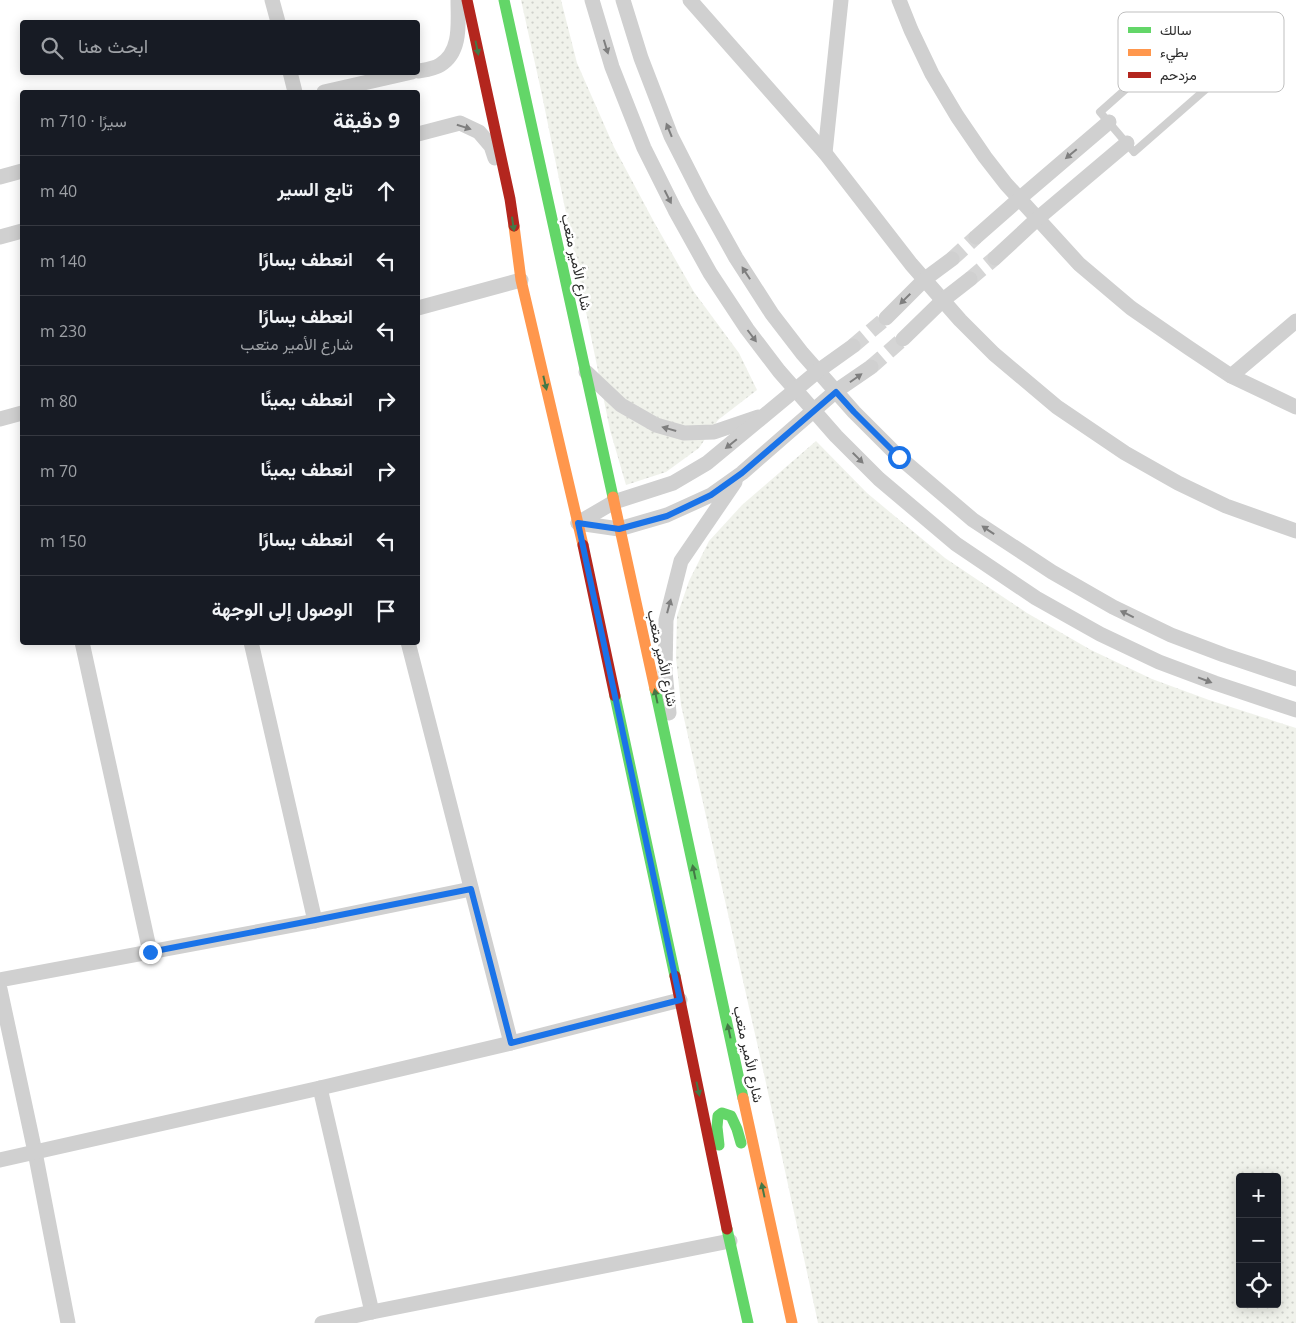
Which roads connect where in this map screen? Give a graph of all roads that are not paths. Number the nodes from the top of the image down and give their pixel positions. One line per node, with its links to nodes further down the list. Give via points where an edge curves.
1 (272, 0): 10 (street)
2 (458, 0): 11 (street, via 457,43 449,58 439,66)
3 (467, 0): 25 (main road, one-way to 25)
4 (504, 0): 43 (main road, شارع الأمير متعب)
5 (592, 0): 45 (street, one-way to 45, via 612,67 644,148 675,210 710,274 758,343)
6 (623, 0): 42 (street, one-way to 6, via 772,314 702,196 671,136)
7 (690, 0): 21 (street)
8 (841, 0): 21 (street)
9 (899, 0): 24 (street, via 932,74 957,116)
10 (277, 20)
11 (420, 71)
12 (291, 75): 14 (street)
13 (399, 75): 15 (street)
14 (294, 90)
15 (333, 90)
16 (1123, 92): 18 (lane, via 1100,112)
17 (1203, 92): 20 (lane, via 1134,152)
18 (1108, 122): 20 (lane); 24 (street, one-way to 24)
19 (420, 133): 25 (street, one-way to 25, via 460,123 479,132 491,146)
20 (1127, 143): 26 (street)
21 (825, 153): 34 (street)
22 (20, 172): 23 (street)
23 (0, 177)
24 (1019, 199): 26 (street); 29 (street)
25 (510, 200): 33 (main road, one-way to 33)
26 (1037, 219): 30 (street); 44 (street, via 1079,264 1131,308)
27 (20, 232): 28 (street)
28 (0, 237)
29 (976, 237)
30 (995, 258)
31 (952, 259): 34 (street)
32 (970, 279): 35 (street)
33 (521, 280): 36 (street); 54 (main road, one-way to 54)
34 (924, 280): 35 (street); 37 (street, one-way to 37)
35 (943, 300): 39 (street); 56 (street, via 994,354 1057,407 1126,453 1226,506)
36 (420, 307)
37 (886, 318)
38 (1296, 321): 44 (street)
39 (903, 339)
40 (853, 346): 42 (street)
41 (871, 367): 46 (street, one-way to 41)
42 (818, 371): 45 (street); 46 (street)
43 (586, 372): 50 (street, one-way to 43, via 714,432 684,433 656,426 620,405); 53 (main road, شارع الأمير متعب)
44 (1231, 376): 47 (street)
45 (796, 390): 48 (street); 50 (street)
46 (836, 392): 48 (street); 60 (street, one-way to 46, via 1171,635 1052,572 973,520 899,457)
47 (1296, 407)
48 (814, 411): 52 (street); 61 (street, one-way to 61, via 879,479 956,544 1036,598 1159,662)
49 (20, 414): 51 (street)
50 (767, 414): 53 (street, one-way to 53, via 707,463 673,483)
51 (0, 419)
52 (715, 500): 55 (street); 62 (street, one-way to 52, via 665,671 666,620 682,561)
53 (614, 502): 54 (street); 55 (main road, شارع الأمير متعب)
54 (578, 523): 55 (street); 68 (main road)
55 (619, 529): 62 (main road, شارع الأمير متعب, one-way to 55)
56 (1296, 531)
57 (83, 645): 65 (street)
58 (252, 645): 64 (street)
59 (409, 645): 63 (street)
60 (1296, 679)
61 (1296, 710)
62 (677, 794): 78 (main road, شارع الأمير متعب, one-way to 62)
63 (471, 889): 64 (street); 69 (street)
64 (315, 920): 65 (street)
65 (150, 952): 66 (street)
66 (0, 980)
67 (0, 989): 71 (street)
68 (680, 1000): 69 (street); 73 (main road, one-way to 73)
69 (511, 1043): 70 (street)
70 (320, 1088): 71 (street); 74 (street)
71 (35, 1152): 72 (street); 75 (street)
72 (0, 1160)
73 (730, 1241): 74 (street); 77 (main road); 78 (main road, via 717,1127 718,1116 722,1112 731,1116 737,1129)
74 (372, 1312): 76 (street)
75 (68, 1323)
76 (322, 1323)
77 (748, 1323)
78 (791, 1323)

